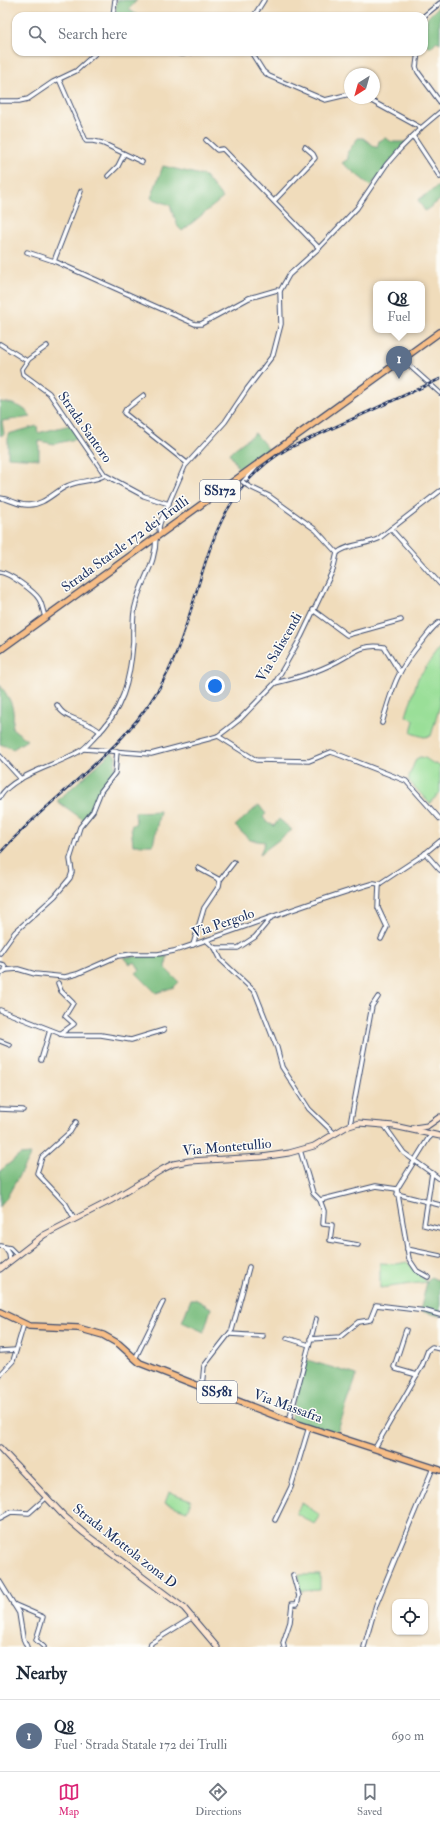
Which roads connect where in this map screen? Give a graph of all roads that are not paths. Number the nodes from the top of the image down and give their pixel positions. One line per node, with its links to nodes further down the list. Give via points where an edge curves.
1 (115, 0): 4 (street)
2 (264, 0): 5 (street)
3 (440, 3): 6 (street)
4 (114, 12)
5 (256, 12)
6 (428, 13)
7 (93, 56): 10 (street, via 76,71)
8 (254, 56): 11 (street, via 269,76 320,98 330,99)
9 (417, 56): 13 (street, via 418,72)
10 (59, 79): 12 (street, via 24,101); 20 (street, via 86,141 96,141)
11 (344, 96)
12 (0, 101)
13 (440, 102)
14 (377, 104): 16 (street)
15 (440, 112): 16 (street)
16 (421, 128): 17 (street)
17 (413, 136): 23 (street); 26 (street, via 386,165 357,208)
18 (206, 140): 25 (street, via 217,150 223,149)
19 (305, 147): 25 (street, via 315,158)
20 (124, 154): 21 (street); 22 (street, via 118,166)
21 (142, 162)
22 (108, 176)
23 (440, 177)
24 (80, 191): 28 (street)
25 (274, 201): 26 (street)
26 (319, 248): 29 (street, via 289,275)
27 (27, 252): 28 (street)
28 (54, 261): 29 (street, via 197,324 249,298)
29 (280, 291): 37 (street, via 281,324 273,355 225,422)
30 (440, 332): 33 (main road, Strada Statale 172 dei Trulli / SS172)
31 (0, 344): 34 (street)
32 (47, 346): 34 (street)
33 (402, 359): 35 (street); 38 (main road, Strada Statale 172 dei Trulli / SS172)
34 (27, 361): 39 (street, Strada Santoro, via 22,367 22,372 49,394)
35 (440, 393)
36 (144, 395): 37 (street, via 124,413)
37 (187, 463): 42 (street)
38 (258, 464): 44 (main road, Strada Statale 172 dei Trulli / SS172); 45 (street, bridge, via 243,482 269,496 316,530)
39 (106, 475): 41 (street, via 67,486 33,505 20,506); 42 (street, Strada Santoro, via 144,496)
40 (440, 491): 43 (street)
41 (0, 498)
42 (169, 504): 44 (street, via 158,528)
43 (391, 529): 45 (street, via 370,543 347,547); 47 (street)
44 (158, 536): 49 (main road, Strada Statale 172 dei Trulli / SS172); 57 (street, via 153,563 135,604 130,672 126,689 120,704)
45 (337, 553): 48 (street, Via Saliscendi, via 333,570)
46 (0, 572): 49 (street, via 6,573 35,594 40,600)
47 (440, 584)
48 (313, 610): 50 (street, via 347,635); 54 (street, Via Saliscendi)
49 (45, 617): 52 (main road, Strada Statale 172 dei Trulli / SS172)
50 (401, 620)
51 (440, 622): 53 (street)
52 (0, 650)
53 (399, 671): 54 (street, via 384,648 372,646 359,648 329,665); 56 (street)
54 (275, 683): 58 (street, Via Saliscendi, via 240,719)
55 (56, 705): 57 (street, via 70,718 95,727)
56 (382, 723)
57 (100, 732): 59 (street)
58 (218, 736): 60 (street, Via Saliscendi, via 151,754); 64 (street, via 256,760 309,761 331,752 337,754 406,781)
59 (84, 748): 60 (street, Via Saliscendi); 62 (street)
60 (117, 751): 77 (street, via 115,773 80,827 70,859 70,878 55,896 14,932)
61 (0, 756): 62 (street)
62 (21, 779): 63 (street, via 6,789)
63 (0, 797)
64 (440, 819)
65 (440, 841): 66 (street, Via Pergolo)
66 (425, 853): 69 (street); 71 (street, Via Pergolo)
67 (234, 862): 70 (street)
68 (198, 868): 70 (street)
69 (440, 870)
70 (220, 880): 75 (street, via 219,886 204,908)
71 (378, 884): 72 (street, Via Pergolo, via 334,895); 73 (street, via 378,908 387,927)
72 (270, 919): 74 (street, Via Pergolo); 76 (street, via 256,937 238,948)
73 (381, 939)
74 (207, 941): 75 (street, Via Pergolo); 76 (street)
75 (193, 945): 79 (street, Via Pergolo, via 158,954 118,956 65,977 50,977 18,969)
76 (215, 948): 99 (street, via 221,960 254,992 282,1067 309,1109)
77 (0, 952)
78 (0, 964): 79 (street, via 4,965)
79 (6, 970): 80 (street)
80 (0, 974)
81 (58, 983): 86 (street, via 61,991 73,1002 64,1016 74,1024)
82 (378, 997): 96 (street, via 372,1006)
83 (0, 1010): 84 (street)
84 (50, 1030): 86 (street); 89 (street)
85 (164, 1030): 86 (street, via 132,1040 101,1035)
86 (60, 1034)
87 (0, 1041): 88 (street)
88 (10, 1045)
89 (41, 1060)
90 (0, 1109): 91 (street)
91 (23, 1110)
92 (440, 1117): 94 (street)
93 (76, 1122): 112 (street, via 70,1132 42,1157 37,1173 66,1204)
94 (433, 1122): 97 (street); 100 (street, via 431,1128)
95 (384, 1124): 96 (street, Via Montetullio); 98 (street, Via Montetullio); 104 (street, via 404,1153)
96 (350, 1125): 99 (street, Via Montetullio)
97 (427, 1126): 98 (street); 100 (street); 101 (street)
98 (407, 1128): 101 (street)
99 (334, 1133): 103 (street, Via Montetullio, via 314,1146)
100 (436, 1135): 101 (street); 102 (street)
101 (427, 1136): 104 (street)
102 (440, 1139)
103 (300, 1150): 109 (street, via 313,1193); 112 (street, Via Montetullio, via 262,1157 173,1164 110,1201)
104 (414, 1160): 105 (street); 107 (street)
105 (432, 1173): 106 (street); 110 (street)
106 (440, 1179)
107 (397, 1189): 108 (street); 109 (street, via 376,1186)
108 (398, 1194): 110 (street); 116 (street)
109 (320, 1200): 114 (street, via 324,1211 324,1224 332,1226 330,1240)
110 (428, 1202): 111 (street); 113 (street, via 424,1225)
111 (440, 1205)
112 (74, 1218): 117 (street, Via Montetullio, via 44,1235)
113 (440, 1229)
114 (358, 1245)
115 (2, 1246): 117 (street, via 10,1248); 119 (street, via 7,1250)
116 (407, 1249): 118 (street); 122 (street, via 412,1266)
117 (17, 1255): 119 (street, Via Montetullio)
118 (440, 1256)
119 (10, 1260): 121 (street, Via Montetullio)
120 (249, 1267): 129 (street)
121 (0, 1269)
122 (428, 1278)
123 (164, 1302): 137 (street)
124 (0, 1312): 127 (main road, Via Massafra / SS581)
125 (440, 1315): 132 (street, via 376,1305 370,1320 358,1322 342,1336)
126 (316, 1319): 132 (street)
127 (24, 1324): 135 (street); 137 (main road, Via Massafra / SS581, via 78,1328 103,1334)
128 (406, 1330): 139 (street, via 394,1368)
129 (230, 1334): 130 (street); 140 (street, via 204,1366)
130 (263, 1336)
131 (287, 1338): 133 (street)
132 (310, 1339): 133 (street)
133 (309, 1345): 141 (street)
134 (440, 1349): 139 (street, via 432,1347 428,1350)
135 (16, 1350): 136 (street); 138 (street, via 13,1361)
136 (0, 1351)
137 (135, 1358): 140 (main road, Via Massafra / SS581, via 140,1363)
138 (0, 1374)
139 (417, 1375): 144 (street)
140 (202, 1386): 141 (main road, Via Massafra / SS581)
141 (289, 1421): 142 (main road, Via Massafra / SS581)
142 (309, 1427): 144 (main road, Via Massafra / SS581); 149 (street, via 291,1487)
143 (0, 1448): 147 (street, Strada Mottola zona D)
144 (375, 1448): 145 (main road, Via Massafra / SS581)
145 (433, 1468): 146 (main road, Via Massafra / SS581); 159 (street, via 376,1605)
146 (440, 1470)
147 (47, 1497): 148 (street, via 30,1513 11,1512); 153 (street, Strada Mottola zona D, via 84,1533 181,1605)
148 (0, 1518)
149 (275, 1520)
150 (293, 1575): 158 (street, via 298,1599 296,1604 292,1604)
151 (0, 1582): 152 (street)
152 (13, 1604): 154 (street); 155 (street, via 43,1617 36,1640)
153 (193, 1617): 156 (street, via 151,1643); 157 (street, Strada Mottola zona D)
154 (27, 1647)
155 (44, 1647)
156 (150, 1647)
157 (217, 1647)
158 (284, 1647)
159 (364, 1647)

